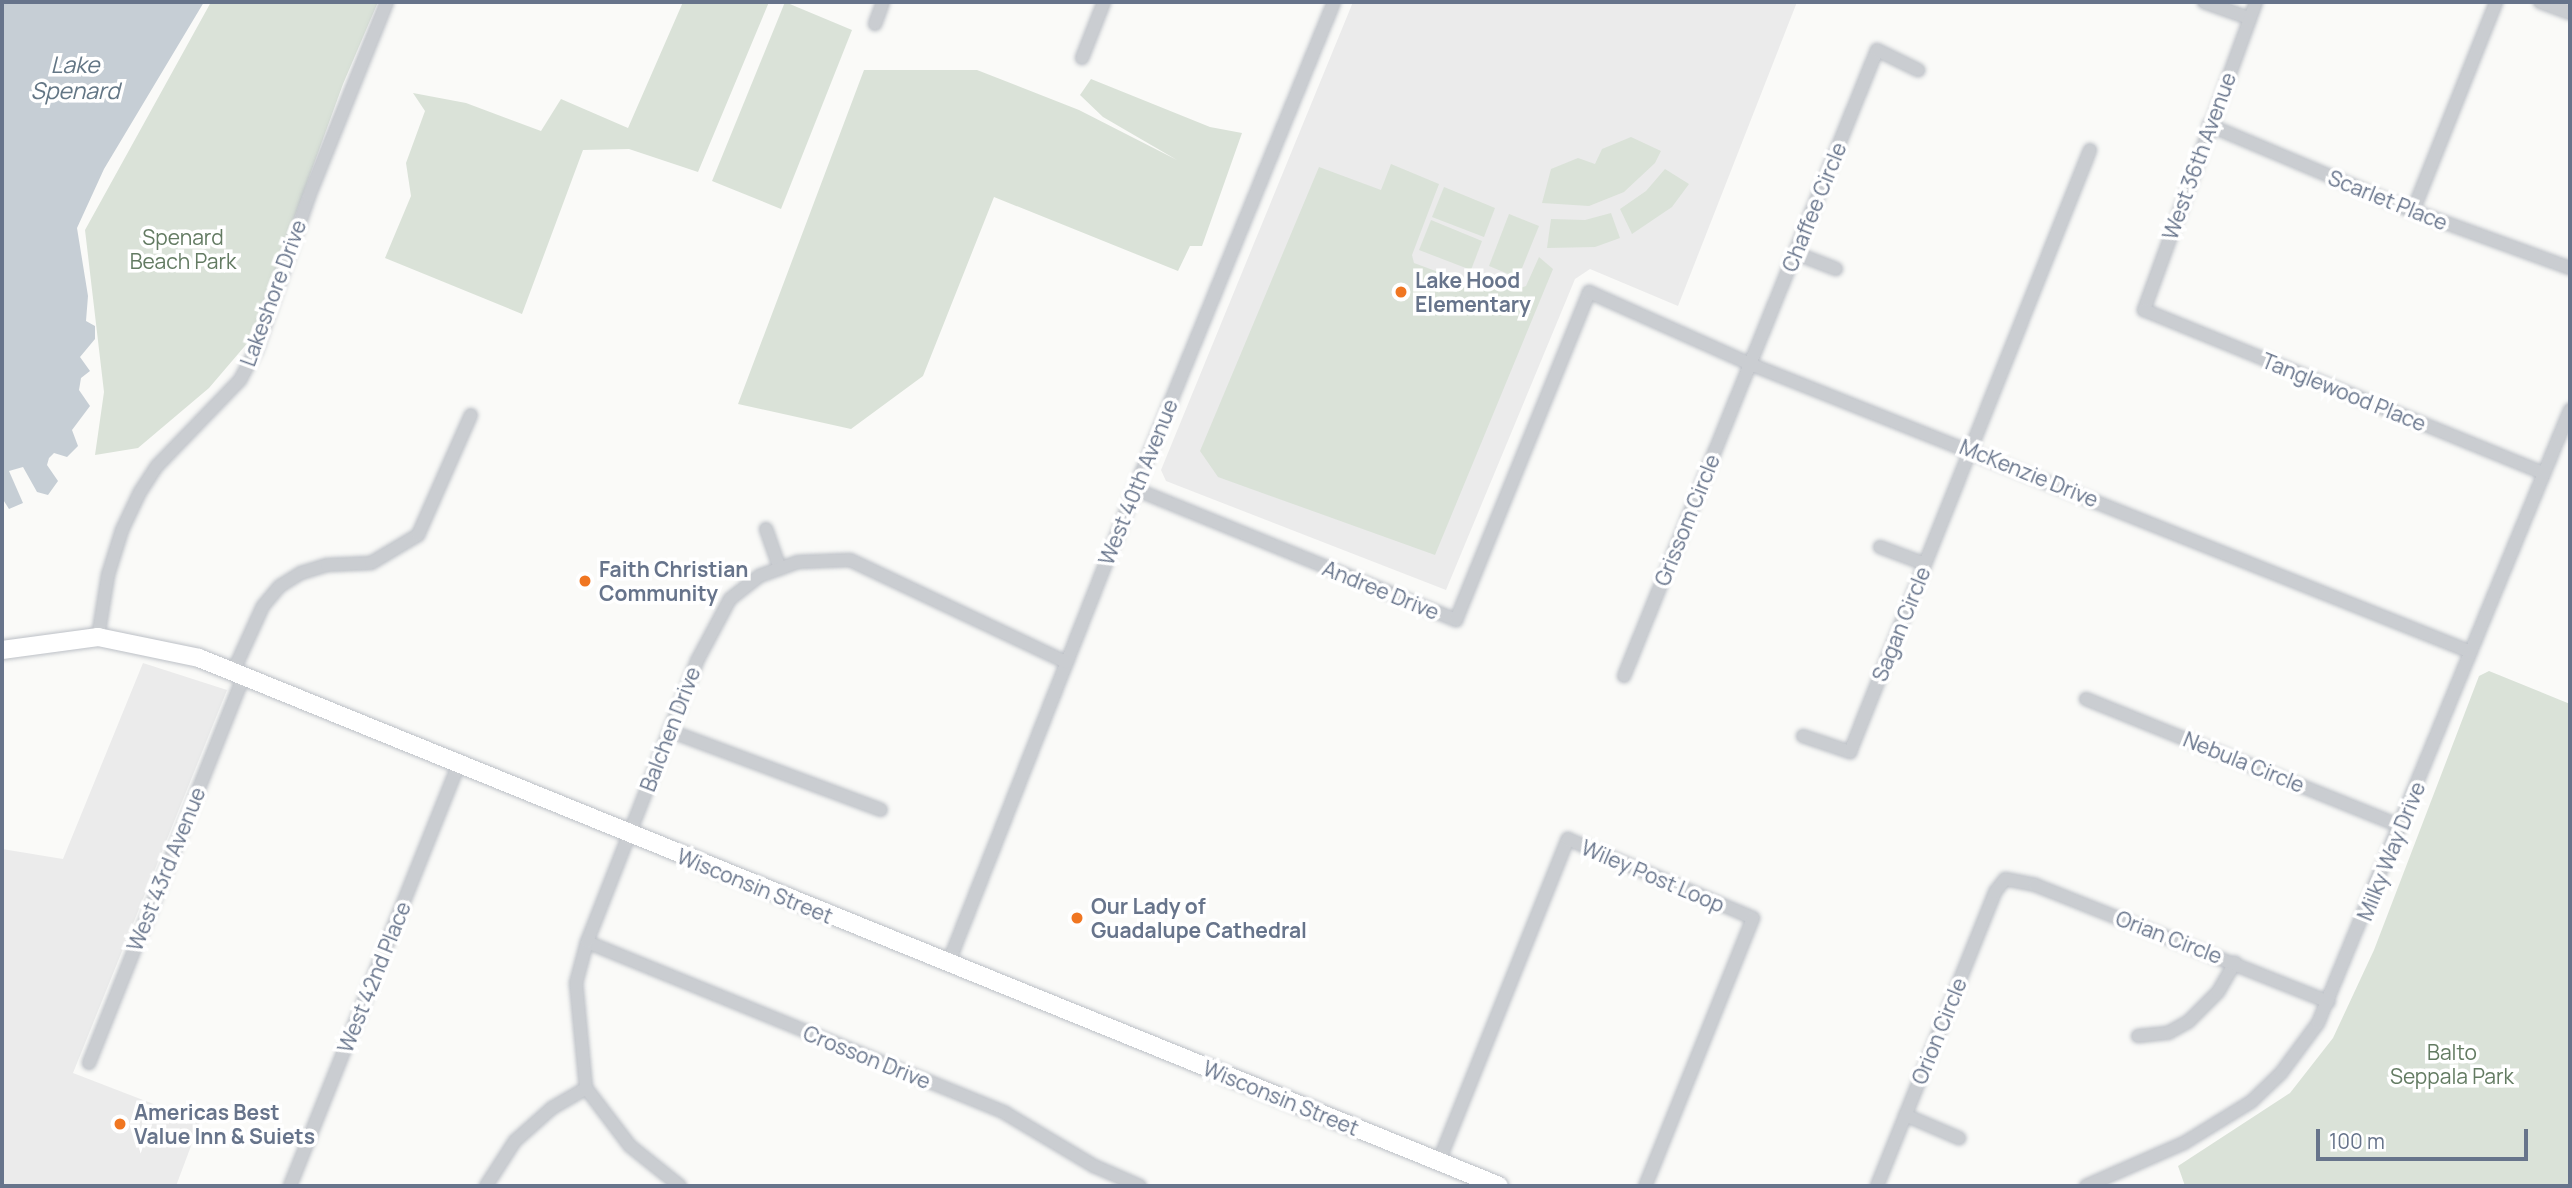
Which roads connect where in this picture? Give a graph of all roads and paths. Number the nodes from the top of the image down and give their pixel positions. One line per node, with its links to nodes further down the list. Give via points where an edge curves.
1 (387, 2): 32 (street, Lakeshore Drive, via 309,196 256,350 240,380 157,467 141,492 121,530)
2 (883, 2): 11 (street)
3 (1104, 2): 12 (street)
4 (1334, 2): 27 (street, West 40th Avenue)
5 (2204, 2): 10 (street)
6 (2256, 2): 10 (street, West 36th Avenue)
7 (2496, 2): 16 (street)
8 (2540, 2): 9 (street)
9 (2570, 13)
10 (2249, 18): 14 (street, West 36th Avenue)
11 (875, 24)
12 (1082, 58)
13 (1918, 70): 17 (street, Chaffee Circle, via 1877,50)
14 (2209, 125): 16 (street, Scarlet Place); 21 (street, West 36th Avenue)
15 (2090, 150): 25 (street, Sagan Circle)
16 (2413, 211): 18 (street, Scarlet Place)
17 (1795, 253): 19 (street); 22 (street, Chaffee Circle)
18 (2570, 268)
19 (1836, 270)
20 (1589, 292): 22 (street, McKenzie Drive); 27 (street, Andree Drive, via 1456,620)
21 (2144, 310): 26 (street, Tanglewood Place)
22 (1750, 365): 25 (street, McKenzie Drive); 37 (street, Grissom Circle)
23 (2570, 410): 26 (street, Milky Way Drive)
24 (471, 415): 36 (street, West 43rd Avenue, via 418,535 371,562 327,565 280,586 263,606)
25 (1973, 450): 30 (street, Sagan Circle); 34 (street, McKenzie Drive)
26 (2544, 473): 34 (street, Milky Way Drive)
27 (1135, 489): 35 (street, West 40th Avenue)
28 (766, 529): 31 (street)
29 (1880, 547): 30 (street)
30 (1925, 564): 40 (street, Sagan Circle, via 1850,752)
31 (780, 569): 35 (street, Balchen Drive, via 822,558 850,560); 39 (street, Balchen Drive, via 759,576 730,599 706,640)
32 (98, 637): 33 (street, Wisconsin Street); 36 (street, Wisconsin Street, via 145,644)
33 (2, 650)
34 (2471, 652): 43 (street, Milky Way Drive)
35 (1066, 662): 48 (street, West 40th Avenue)
36 (239, 674): 41 (street, Wisconsin Street); 51 (street, West 43rd Avenue)
37 (1624, 676)
38 (2086, 699): 43 (street, Nebula Circle)
39 (670, 732): 42 (street); 44 (street, Balchen Drive)
40 (1803, 736)
41 (458, 767): 44 (street, Wisconsin Street); 56 (street, West 42nd Place)
42 (881, 810)
43 (2401, 826): 49 (street, Milky Way Drive)
44 (629, 835): 46 (street, Balchen Drive); 48 (street, Wisconsin Street)
45 (2006, 879): 47 (street, Orian Circle, via 2035,885); 53 (street, Orion Circle, via 1995,892)
46 (587, 942): 52 (street, Balchen Drive, via 576,983); 59 (street, Crosson Drive, via 1005,1113 1094,1166)
47 (2235, 962): 49 (street, Orian Circle); 50 (street, via 2218,992 2188,1023 2168,1033)
48 (948, 964): 55 (street, Wisconsin Street)
49 (2329, 1002): 63 (street, Milky Way Drive, via 2281,1073 2251,1102 2184,1143)
50 (2138, 1037)
51 (89, 1063)
52 (586, 1088): 57 (street, via 552,1108 515,1141); 58 (street, via 630,1146)
53 (1905, 1115): 54 (street); 62 (street, Orion Circle)
54 (1959, 1138)
55 (1439, 1161): 60 (street, Wisconsin Street); 61 (street, Wiley Post Loop, via 1568,839 1753,918)
56 (290, 1186)
57 (486, 1186)
58 (680, 1186)
59 (1140, 1186)
60 (1499, 1186)
61 (1645, 1186)
62 (1877, 1186)
63 (2086, 1186)

